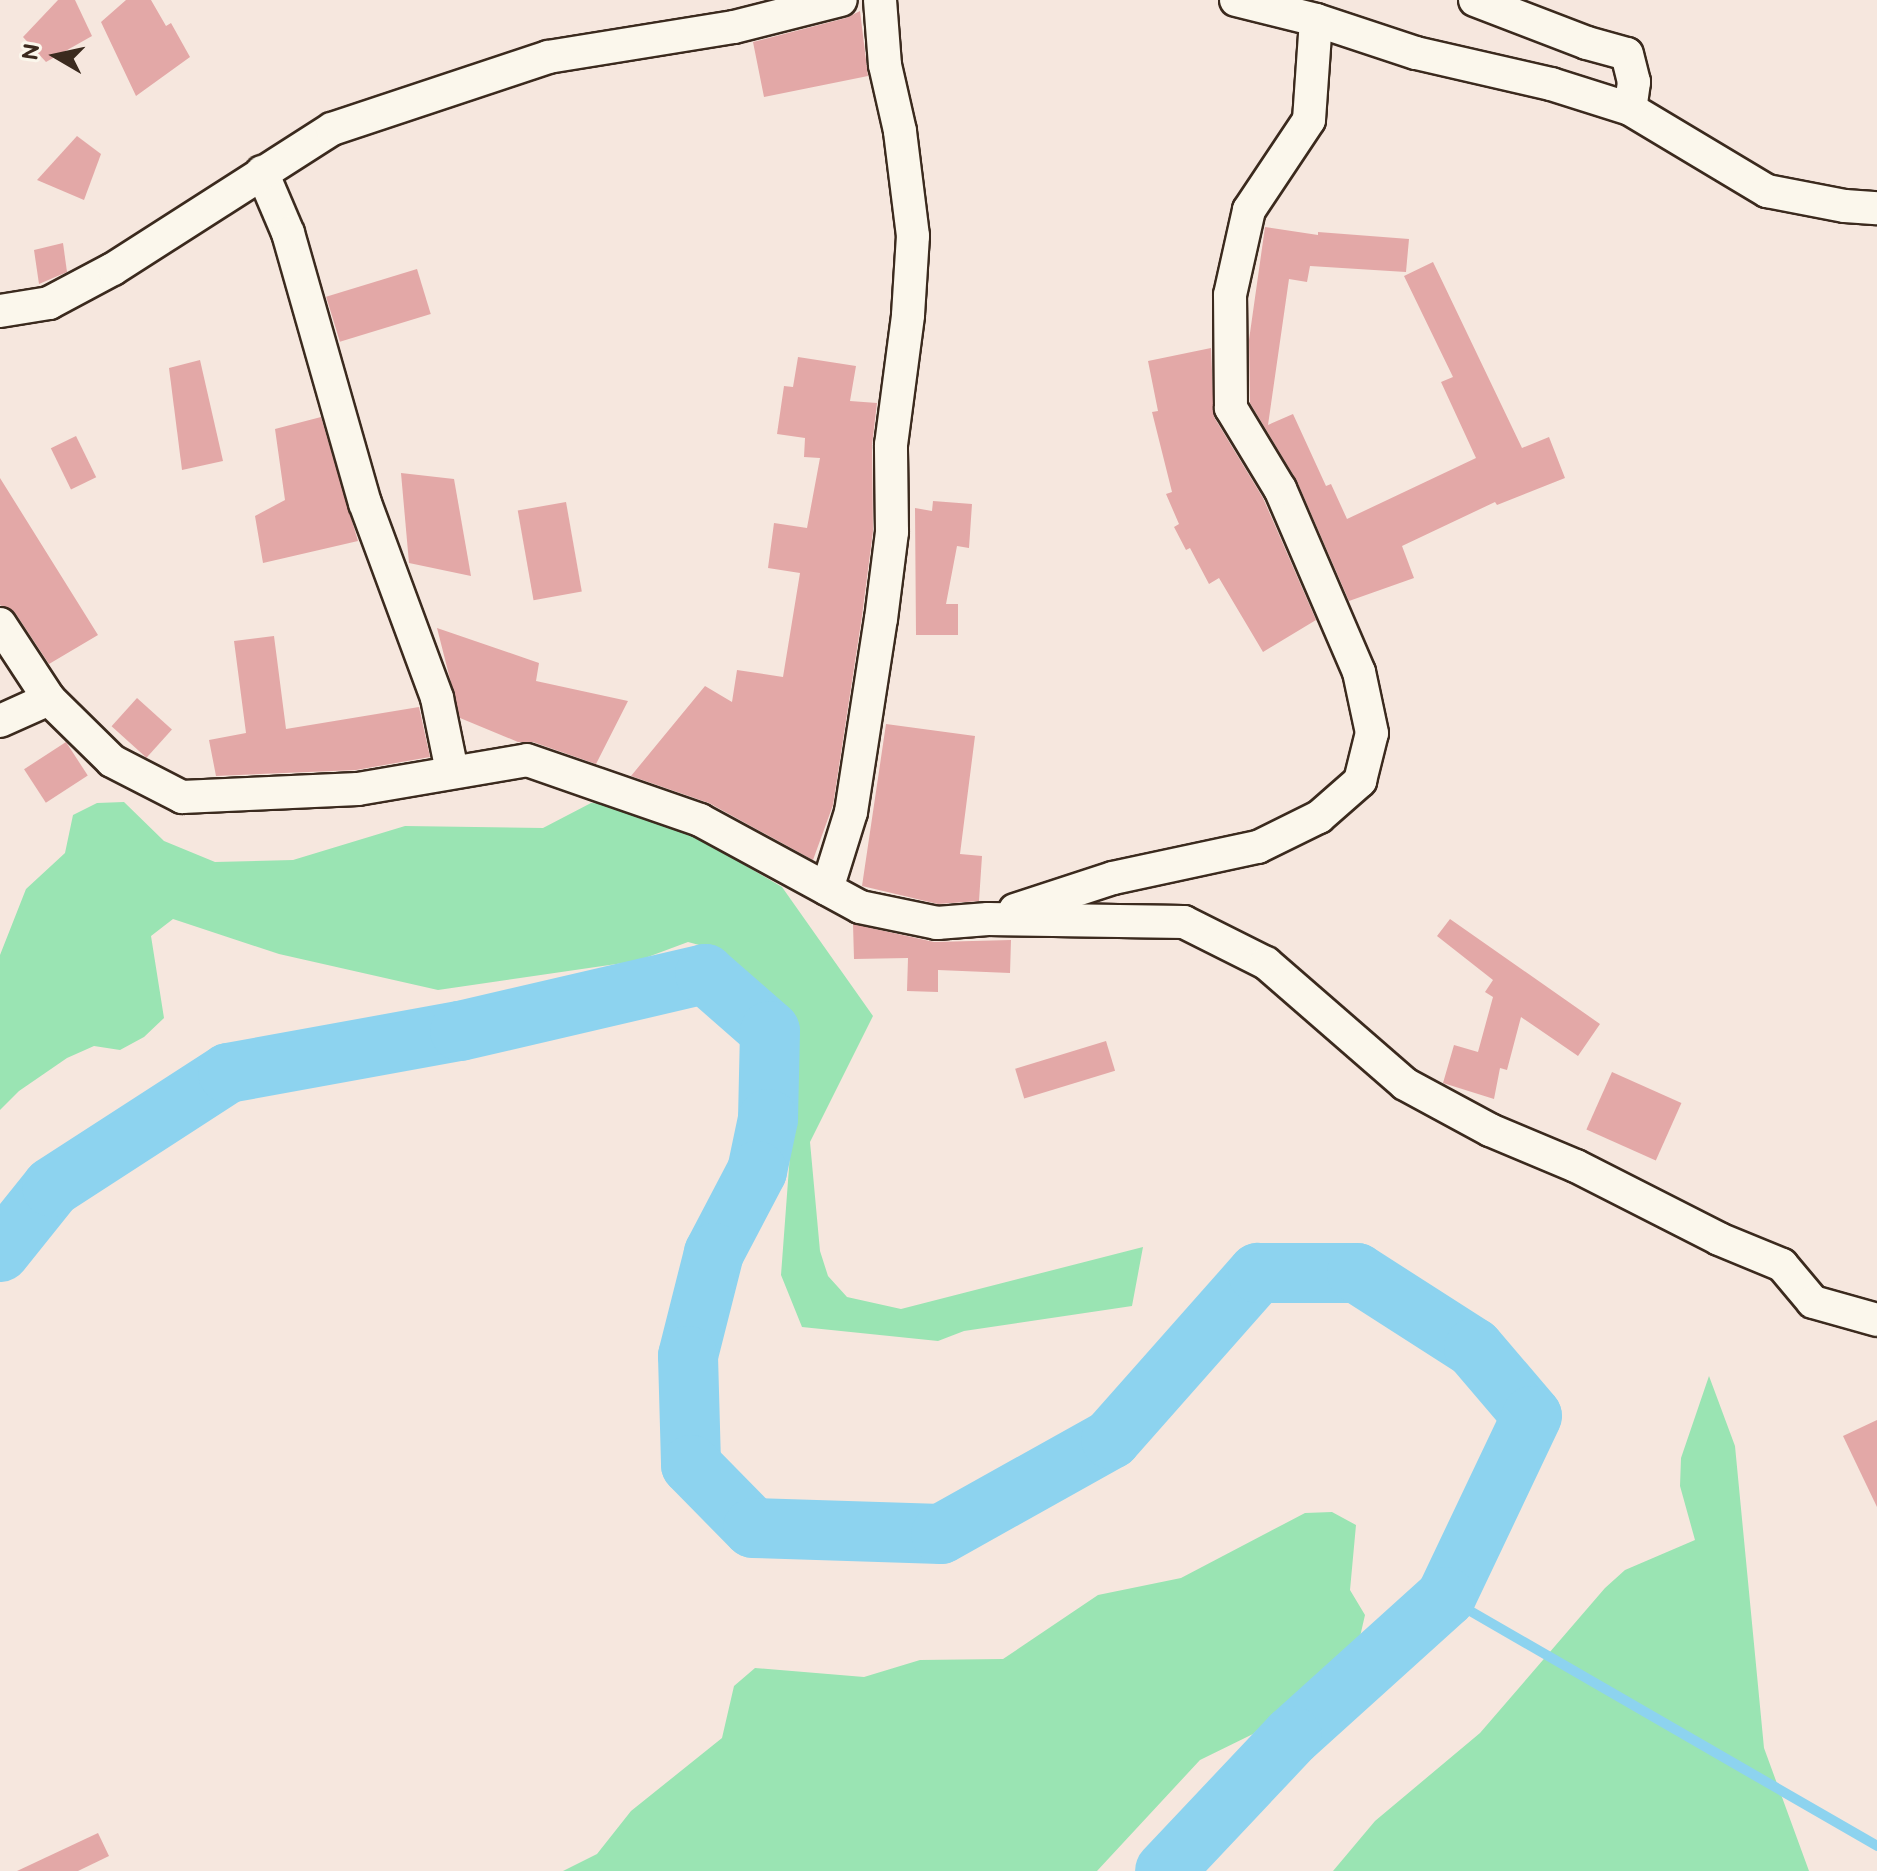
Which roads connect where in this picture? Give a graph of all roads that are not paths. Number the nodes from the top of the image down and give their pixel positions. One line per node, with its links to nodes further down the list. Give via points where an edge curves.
1 (841, 0): 7 (street, via 734,27 548,57 332,129)
2 (880, 0): 14 (street, via 885,65 900,131 913,236 891,445 892,532 881,619 851,812)
3 (1236, 0): 5 (street)
4 (1475, 0): 6 (street, via 1627,54 1634,82)
5 (1316, 20): 6 (street, via 1416,53 1551,84); 15 (street, via 1309,120 1249,210 1230,295 1231,408 1280,489 1359,672 1372,733 1360,781 1319,817 1258,847 1113,878)
6 (1630, 109): 8 (street, via 1767,191)
7 (262, 172): 9 (street, via 113,269 49,303); 13 (street, via 288,233 365,503 437,698)
8 (1877, 208)
9 (0, 311)
10 (0, 624): 11 (street)
11 (49, 699): 12 (street); 13 (street, via 112,761 182,797 358,789)
12 (0, 721)
13 (452, 771): 14 (street, via 527,760 700,820)
14 (827, 889): 15 (street, via 860,907 937,923)
15 (988, 919): 16 (street, via 1184,922 1266,963 1405,1084 1490,1130 1782,1265 1813,1302)
16 (1877, 1320)

